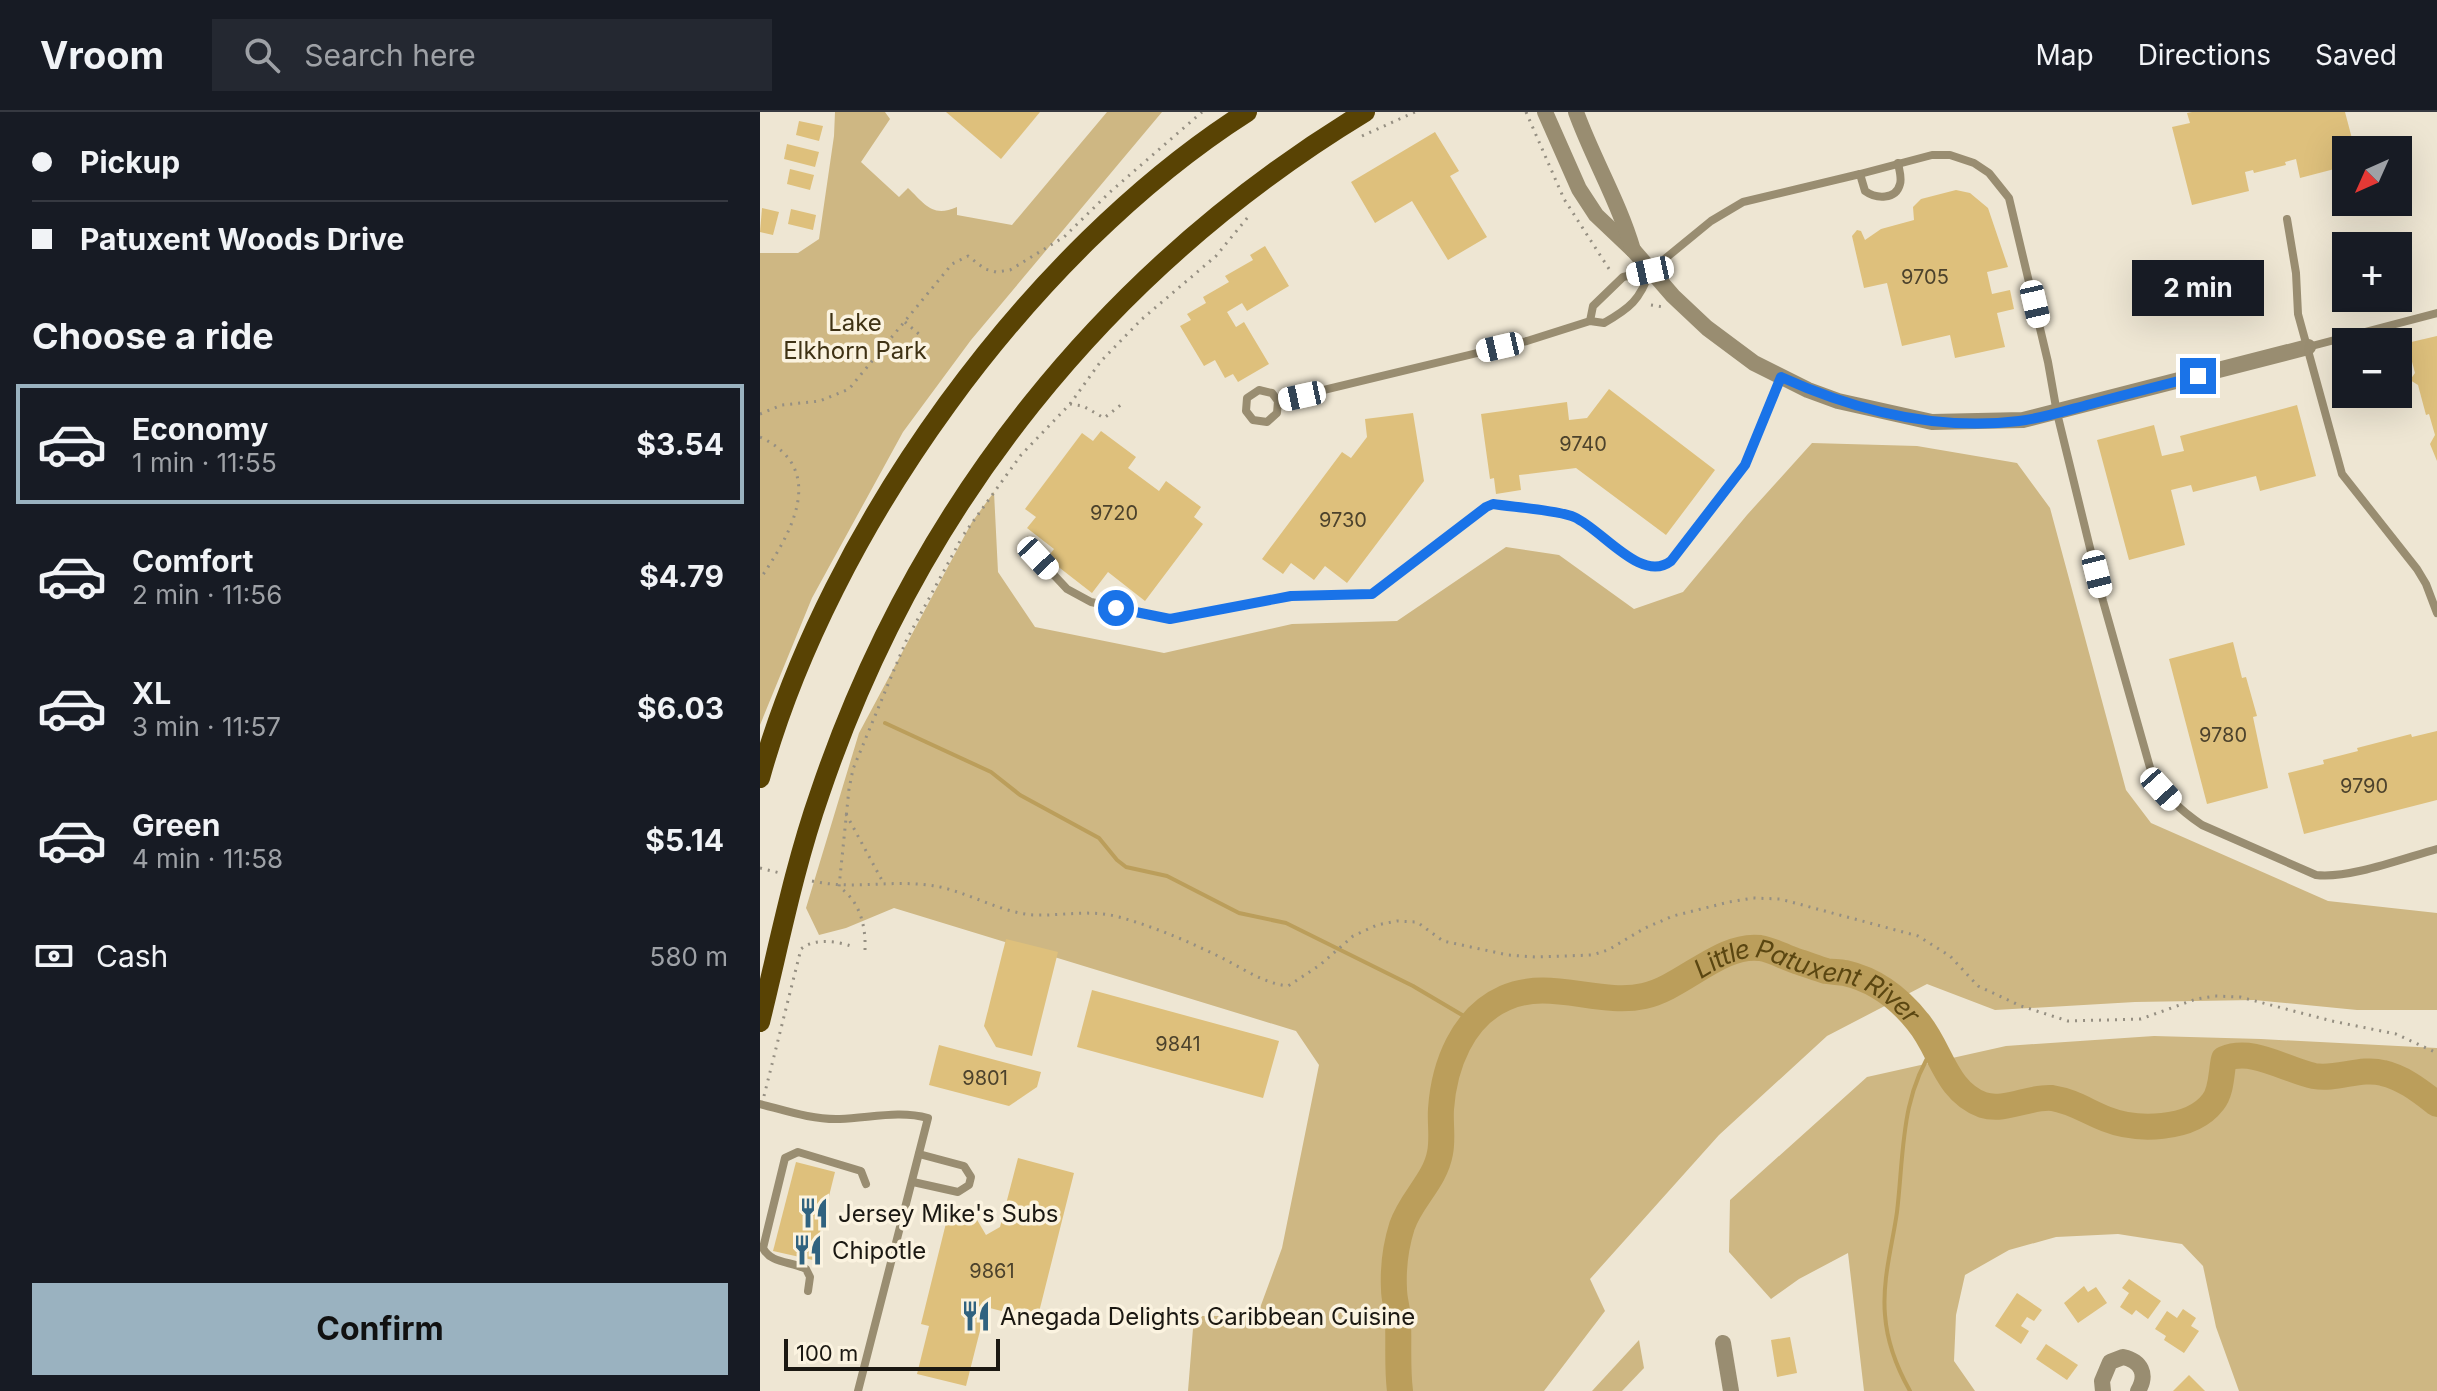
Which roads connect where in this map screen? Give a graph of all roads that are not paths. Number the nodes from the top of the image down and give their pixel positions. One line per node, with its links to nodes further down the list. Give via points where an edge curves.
1 (1235, 112): 6 (main road)
2 (1247, 112): 6 (main road)
3 (1365, 112): 22 (main road, via 1247,192 1164,260 1054,375 973,481 913,580 837,747 806,838)
4 (1545, 112): 10 (street, via 1579,189 1596,215)
5 (1576, 112): 10 (street)
6 (1215, 132): 20 (main road, via 1070,260 955,393 891,488 828,602 779,715)
7 (1898, 163): 8 (lane); 8 (lane, via 1900,184 1888,196 1865,191); 17 (lane, via 1932,155 1961,158 1989,173 2009,198)
8 (1860, 174): 11 (lane, via 1743,202)
9 (2287, 219): 14 (lane, via 2298,314)
10 (1634, 251): 11 (street)
11 (1650, 271): 13 (lane, via 1623,277 1593,306); 13 (lane, via 1642,294 1624,312 1604,323); 15 (street, via 1716,335)
12 (2437, 313): 14 (lane)
13 (1590, 321): 16 (lane)
14 (2308, 347): 17 (street); 19 (lane, via 2342,474 2417,569)
15 (1781, 377): 17 (street, via 1848,404 1932,422 1999,423); 18 (lane, via 1745,465 1663,566 1636,561 1574,517 1493,504 1372,594 1291,596 1170,619 1091,602 1067,589)
16 (1278, 401): 16 (lane, via 1277,413 1267,422 1253,420 1246,411 1247,398 1259,390)
17 (2057, 413): 21 (lane, via 2103,601 2151,771 2161,789 2202,825 2316,875 2348,873)
18 (1038, 558)
19 (2437, 613)
20 (760, 778)
21 (2437, 849)
22 (760, 1022)
23 (760, 1104): 24 (lane, via 822,1119 906,1112 928,1118)
24 (919, 1154): 25 (lane); 25 (lane, via 964,1166 971,1177 958,1192)
25 (913, 1182): 29 (lane)
26 (866, 1184): 27 (lane, via 861,1171 840,1163 798,1152 785,1158 763,1248 774,1259 806,1269)
27 (808, 1291)
28 (1723, 1343): 30 (street)
29 (858, 1391)
30 (1731, 1391)
31 (2103, 1391): 32 (street, via 2110,1362 2123,1357 2143,1370)
32 (2138, 1391)

